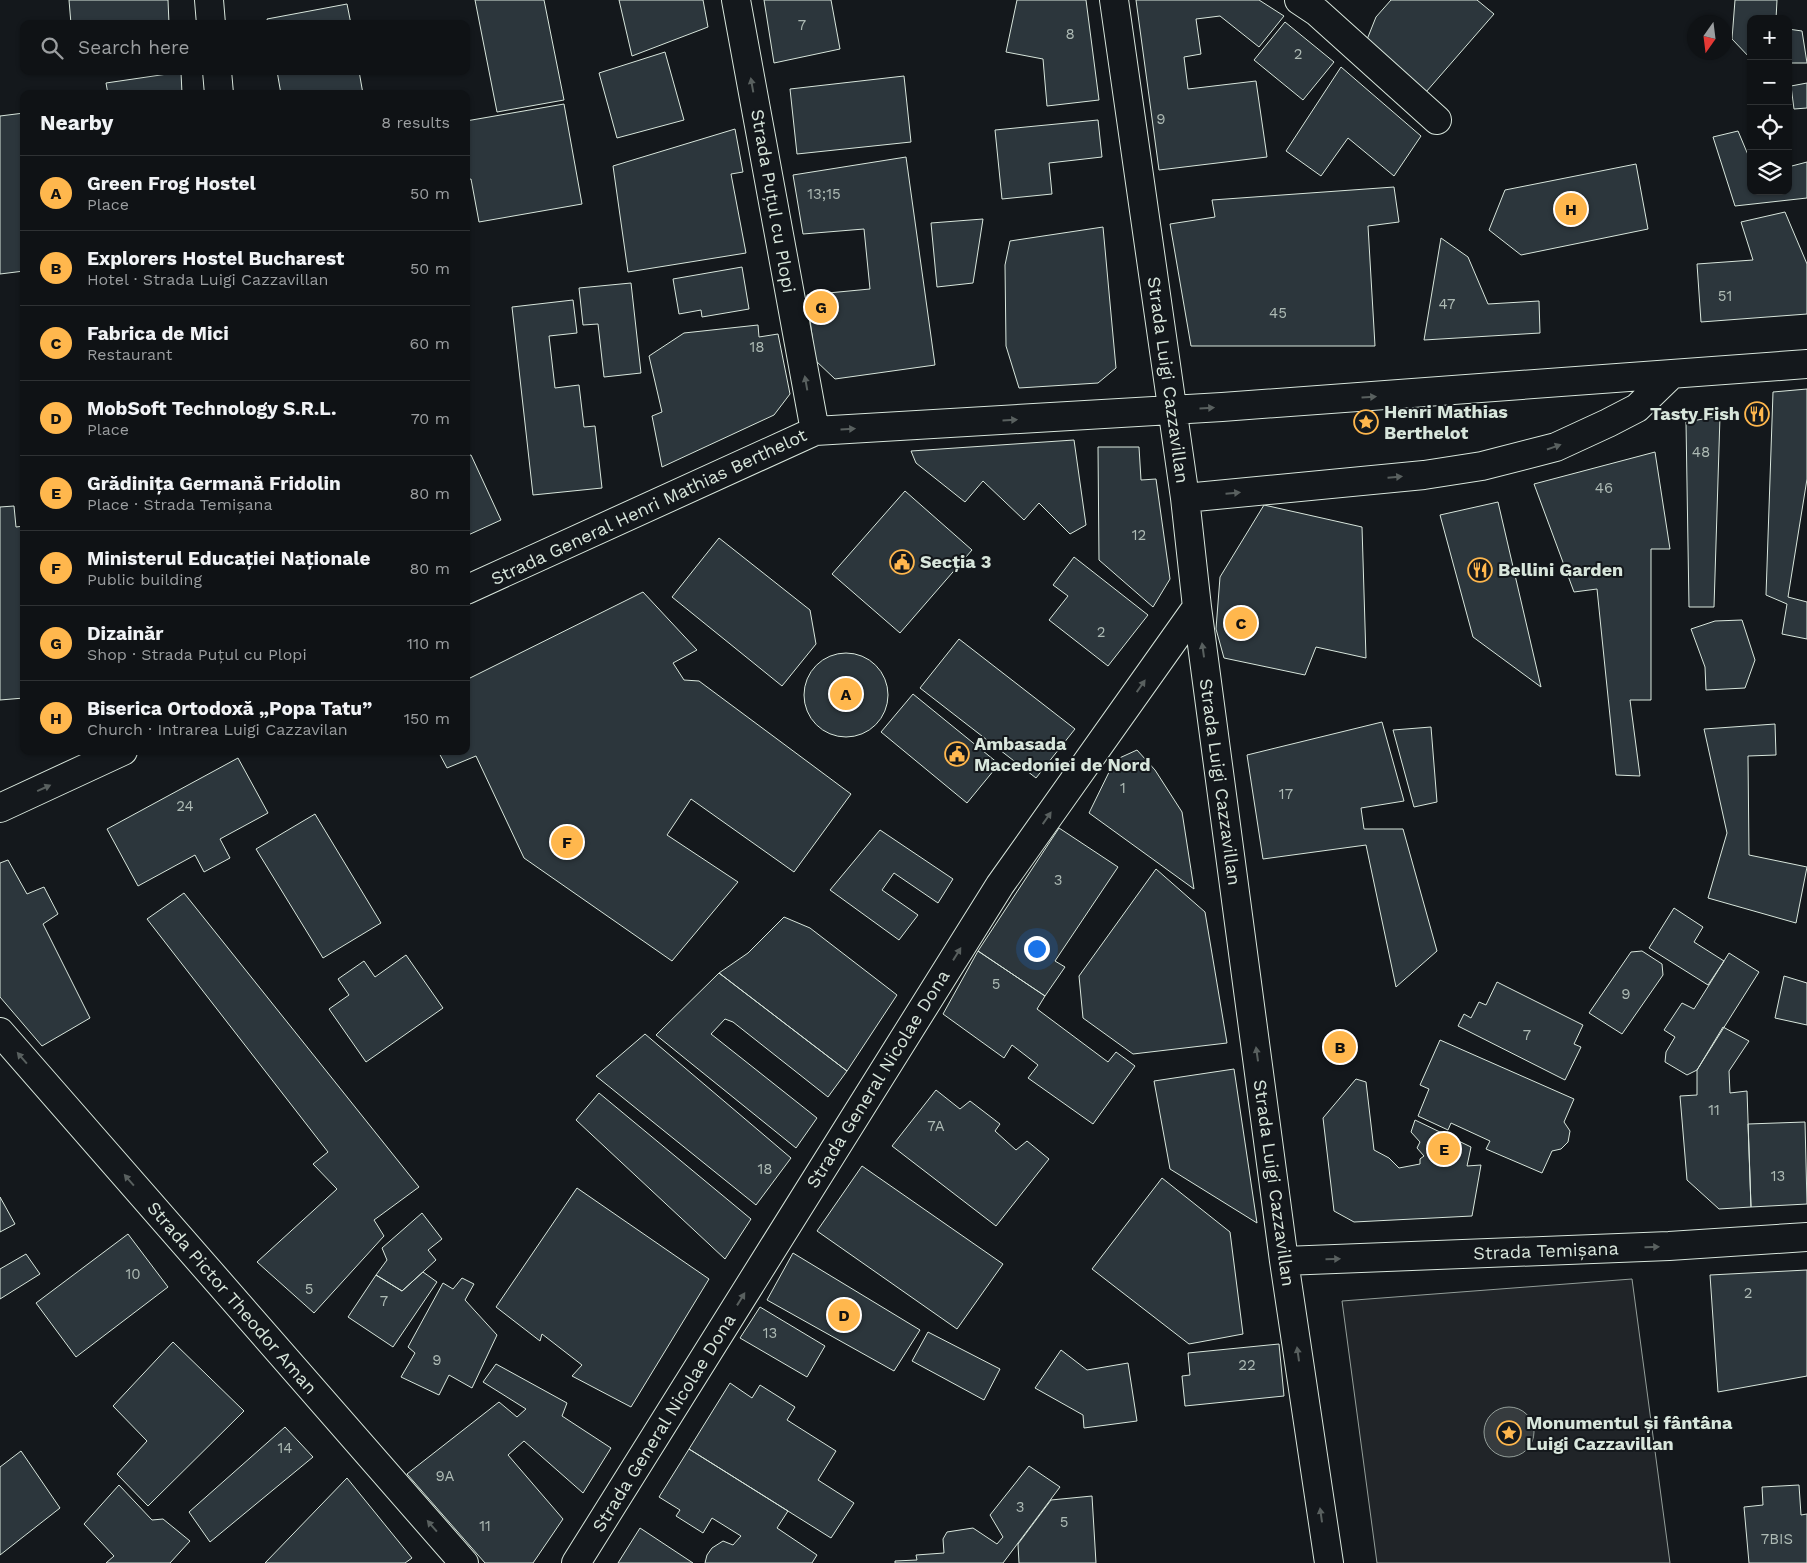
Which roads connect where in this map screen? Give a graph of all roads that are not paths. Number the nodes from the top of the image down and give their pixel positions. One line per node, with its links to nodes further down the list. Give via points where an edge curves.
1 (209, 0): 5 (street)
2 (736, 0): 12 (street, Strada Puțul cu Plopi, one-way to 2)
3 (1114, 0): 11 (street, Strada Luigi Cazzavillan)
4 (1299, 0): 8 (street, via 1317,12)
5 (212, 20)
6 (217, 75): 7 (street)
7 (218, 90)
8 (1437, 120)
9 (1807, 364): 10 (street, Strada General Henri Mathias Berthelot)
10 (1671, 375): 11 (street, Strada General Henri Mathias Berthelot, one-way to 10); 13 (street, one-way to 10, via 1424,475 1482,466 1556,447 1608,423 1637,408)
11 (1173, 410): 12 (street, Strada General Henri Mathias Berthelot, one-way to 11); 13 (street, Strada Luigi Cazzavillan)
12 (815, 431): 14 (street, Strada General Henri Mathias Berthelot)
13 (1185, 498): 15 (street, Strada Luigi Cazzavillan)
14 (470, 588)
15 (1197, 607): 20 (street, Strada Luigi Cazzavillan, one-way to 15); 22 (street, Strada General Nicolae Dona, one-way to 15, via 1000,885)
16 (114, 755): 17 (street, one-way to 16)
17 (0, 808)
18 (0, 1032): 21 (street, Strada Pictor Theodor Aman, one-way to 18)
19 (1807, 1237): 20 (street, Strada Temișana, one-way to 19, via 1669,1246)
20 (1284, 1261): 23 (street, Strada Luigi Cazzavillan, one-way to 20)
21 (464, 1563)
22 (576, 1563)
23 (1328, 1563)

